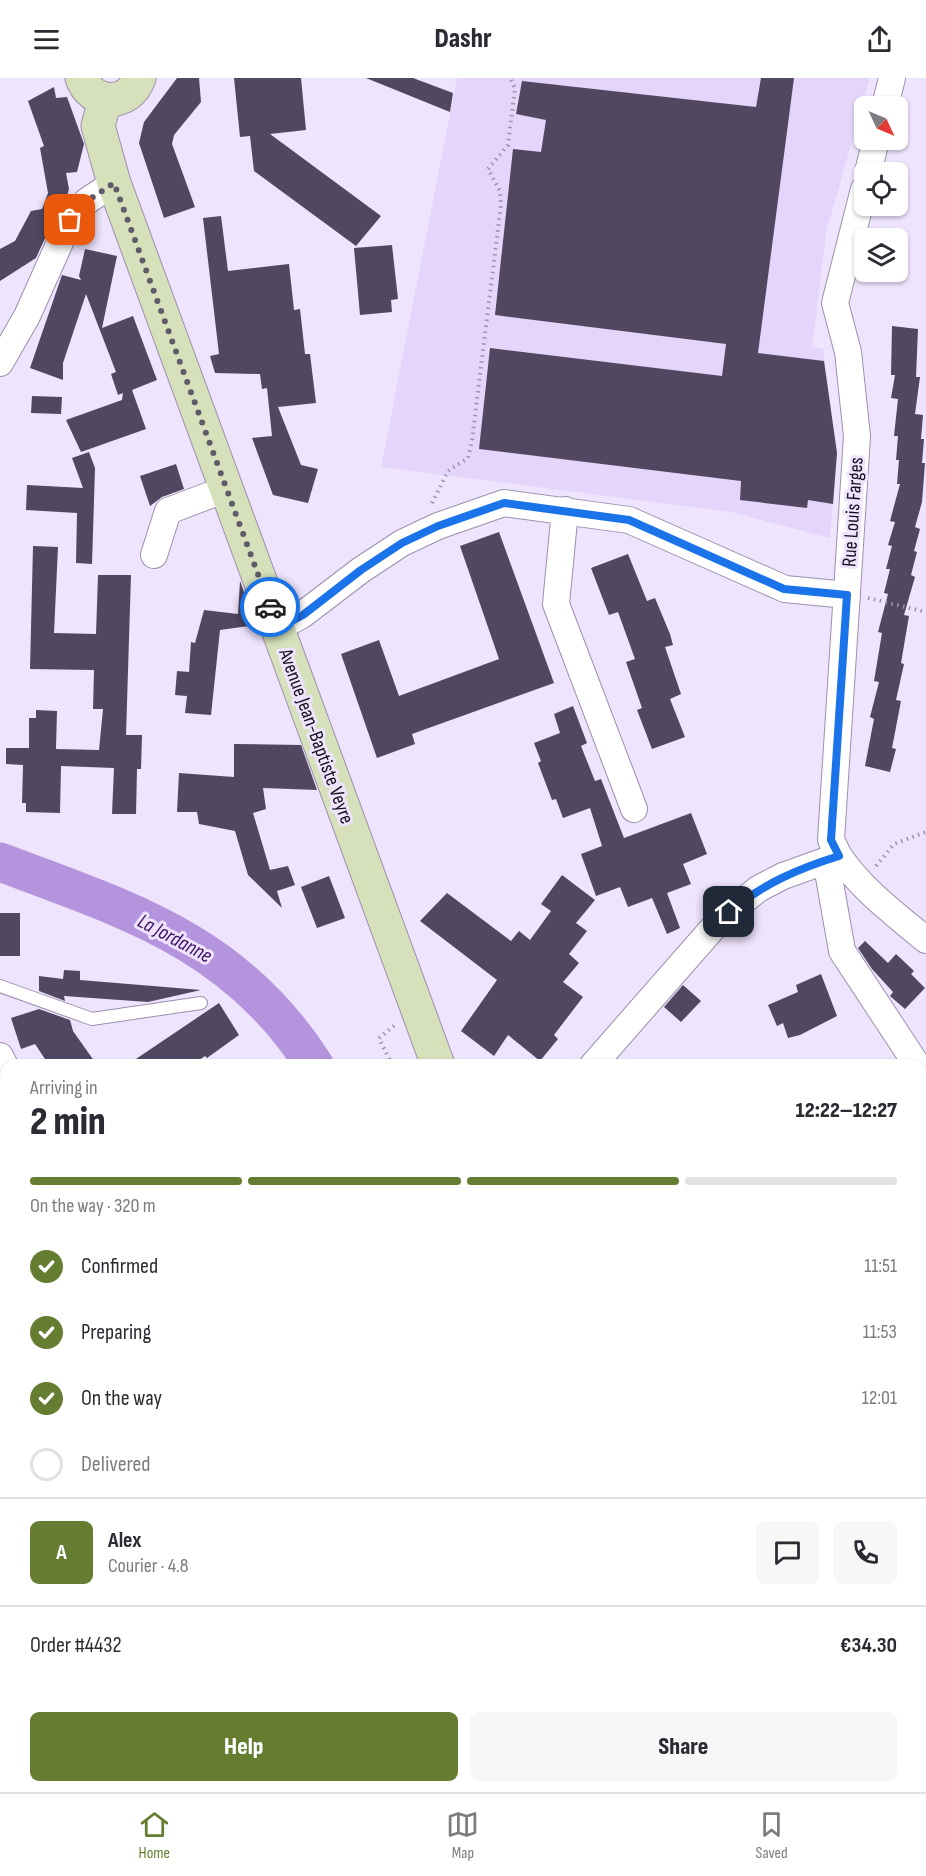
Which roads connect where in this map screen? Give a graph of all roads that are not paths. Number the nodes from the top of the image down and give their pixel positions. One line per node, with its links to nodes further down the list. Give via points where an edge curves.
1 (139, 78): 3 (main road, via 123,98)
2 (892, 78): 4 (street)
3 (88, 84): 5 (main road, Avenue Jean-Baptiste Veyre)
4 (888, 96)
5 (114, 183): 7 (street, via 87,201 70,220 27,316); 8 (main road, Avenue Jean-Baptiste Veyre)
6 (857, 216): 11 (street, Rue Louis Farges, via 835,303 849,352 857,436)
7 (0, 363)
8 (226, 489): 10 (street, via 168,512); 12 (main road, Avenue Jean-Baptiste Veyre)
9 (565, 510): 11 (street, via 629,520 784,589); 12 (street, via 504,503 438,526 394,548 303,615); 13 (street, via 556,604)
10 (154, 555)
11 (847, 595): 14 (street, Rue Louis Farges, via 831,840)
12 (278, 628): 18 (main road, Avenue Jean-Baptiste Veyre)
13 (634, 809)
14 (839, 856): 15 (street, via 852,875); 19 (street, via 758,889 720,920); 20 (street, via 829,877 842,951)
15 (926, 940)
16 (0, 986): 17 (lane, via 92,1018)
17 (201, 1003)
18 (436, 1059)
19 (598, 1059)
20 (913, 1059)

